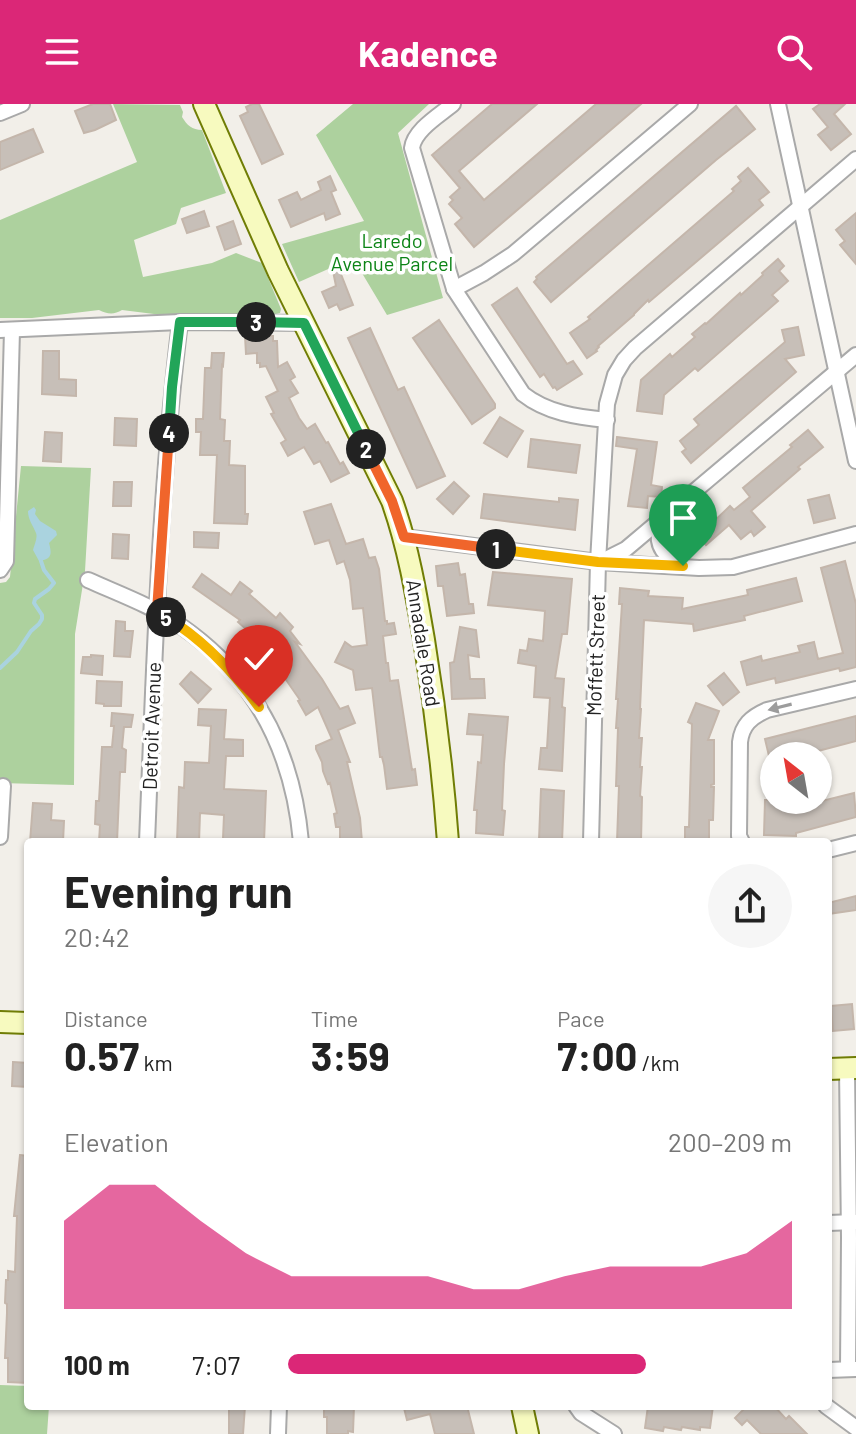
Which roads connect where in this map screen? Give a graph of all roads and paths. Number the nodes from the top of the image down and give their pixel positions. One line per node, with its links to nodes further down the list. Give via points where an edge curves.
1 (22, 104): 6 (street)
2 (453, 104): 9 (street, via 419,134 412,148)
3 (690, 104): 9 (street, via 513,254)
4 (778, 104): 8 (street)
5 (210, 107): 11 (street, Annadale Road, via 254,219)
6 (0, 113)
7 (856, 159): 8 (street, Moffett Street)
8 (800, 206): 14 (street); 15 (street, Moffett Street, via 629,354 610,388)
9 (454, 289): 15 (street, via 523,394 557,411)
10 (180, 322): 11 (street); 12 (street); 24 (street, Detroit Avenue)
11 (304, 323): 19 (street, Annadale Road, via 392,501)
12 (6, 330): 22 (street, via 6,561)
13 (856, 355): 14 (street)
14 (836, 372): 16 (street); 17 (street)
15 (607, 420): 20 (street, Moffett Street)
16 (856, 461)
17 (662, 519): 20 (street, via 626,549); 21 (street, via 660,548)
18 (856, 534): 21 (street, via 733,567)
19 (404, 537): 20 (street); 30 (street, Annadale Road, via 431,685)
20 (598, 562): 21 (street); 31 (street, Moffett Street)
21 (683, 566)
22 (1, 569)
23 (88, 580): 24 (street)
24 (157, 611): 28 (street, Detroit Avenue); 29 (street, via 205,644 259,707 286,763)
25 (856, 689): 32 (street, one-way to 32, via 767,710 747,722 740,742)
26 (3, 786): 27 (street)
27 (0, 837)
28 (147, 838)
29 (300, 838)
30 (448, 838)
31 (591, 838)
32 (740, 838)
33 (856, 843): 34 (street)
34 (832, 849)
35 (0, 1022): 36 (street)
36 (24, 1023)
37 (844, 1069): 38 (street)
38 (853, 1222): 39 (street); 40 (street)
39 (832, 1223)
40 (852, 1369): 41 (street)
41 (832, 1370)
42 (279, 1410): 47 (street)
43 (523, 1410): 48 (street)
44 (579, 1410): 49 (street)
45 (831, 1410): 46 (street)
46 (856, 1428)
47 (278, 1434)
48 (528, 1434)
49 (614, 1434)

